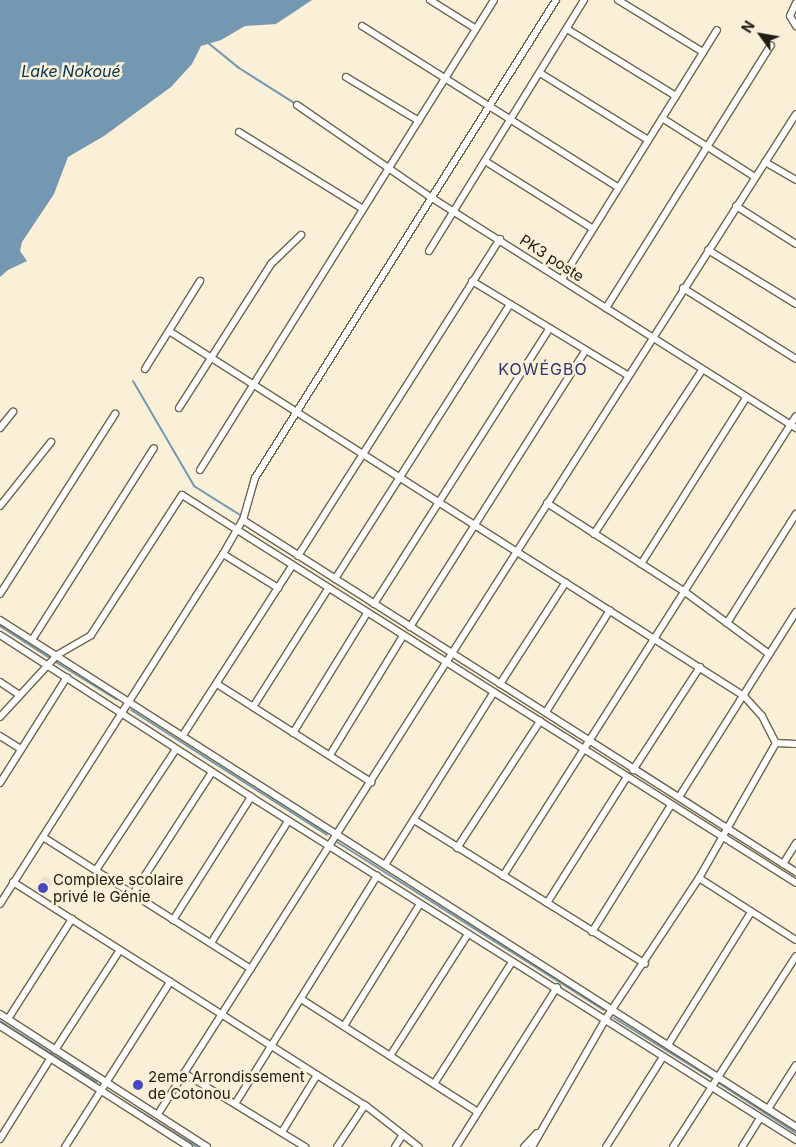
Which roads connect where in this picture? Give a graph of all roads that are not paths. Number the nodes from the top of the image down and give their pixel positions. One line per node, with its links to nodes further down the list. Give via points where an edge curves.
1 (430, 0): 9 (street)
2 (494, 0): 9 (street)
3 (556, 0): 19 (street)
4 (584, 0): 10 (street)
5 (618, 0): 13 (street)
6 (796, 4): 8 (street, via 790,16)
7 (362, 26): 16 (street)
8 (796, 26)
9 (476, 29): 16 (street)
10 (567, 29): 14 (street); 17 (street)
11 (717, 30): 13 (street)
12 (770, 44): 26 (street)
13 (704, 52): 17 (street)
14 (540, 73): 22 (street); 25 (street)
15 (346, 77): 23 (street)
16 (446, 79): 19 (street); 23 (street)
17 (676, 96): 21 (street)
18 (297, 105): 29 (street, PK3 poste)
19 (491, 105): 22 (street); 33 (street)
20 (796, 116): 28 (street)
21 (662, 118): 25 (street); 26 (street)
22 (512, 120): 27 (street); 32 (street)
23 (419, 121): 29 (street)
24 (239, 132): 35 (street)
25 (648, 140): 32 (street)
26 (707, 146): 30 (street); 49 (street)
27 (485, 161): 36 (street); 37 (street)
28 (765, 162): 30 (street); 31 (street)
29 (388, 169): 33 (street, PK3 poste); 35 (street)
30 (755, 177): 34 (street)
31 (796, 180)
32 (618, 187): 37 (street)
33 (432, 198): 36 (street, PK3 poste); 63 (street)
34 (736, 206): 40 (street); 41 (street)
35 (363, 209): 59 (street)
36 (454, 212): 39 (street, PK3 poste); 42 (street)
37 (592, 228): 43 (street)
38 (301, 235): 54 (street, via 271,264)
39 (500, 239): 43 (street, PK3 poste); 44 (street)
40 (796, 244)
41 (708, 250): 46 (street); 48 (street)
42 (429, 251)
43 (562, 279): 49 (street, PK3 poste)
44 (472, 281): 47 (street); 70 (street)
45 (200, 282): 51 (street)
46 (683, 288): 52 (street); 55 (street)
47 (510, 304): 50 (street); 72 (street)
48 (796, 304)
49 (606, 308): 52 (street, PK3 poste)
50 (550, 328): 53 (street); 73 (street)
51 (169, 331): 54 (street); 56 (street)
52 (651, 337): 57 (street, PK3 poste); 58 (street)
53 (586, 350): 58 (street); 78 (street)
54 (211, 358): 59 (street); 61 (street)
55 (796, 359)
56 (144, 369)
57 (702, 370): 60 (street, PK3 poste); 80 (street)
58 (627, 376): 74 (street)
59 (253, 384): 63 (street); 71 (street)
60 (746, 398): 66 (street, PK3 poste); 84 (street)
61 (179, 408)
62 (13, 412): 67 (street)
63 (297, 412): 70 (street); 77 (street, via 254,478)
64 (115, 414): 91 (street)
65 (796, 416): 66 (street)
66 (793, 426): 90 (street)
67 (0, 428)
68 (51, 442): 75 (street)
69 (154, 448): 102 (street)
70 (363, 454): 72 (street); 83 (street)
71 (200, 470)
72 (401, 478): 73 (street); 86 (street)
73 (439, 502): 78 (street); 92 (street)
74 (547, 503): 80 (street); 81 (street)
75 (0, 506)
76 (796, 514): 97 (street)
77 (243, 520): 79 (street); 83 (street)
78 (475, 525): 81 (street); 98 (street)
79 (238, 530): 82 (street); 85 (street); 105 (street, via 182,495 96,629 86,639)
80 (594, 534): 84 (street)
81 (516, 551): 87 (street); 103 (street)
82 (223, 554): 88 (street); 116 (street)
83 (298, 556): 86 (street)
84 (641, 564): 90 (street)
85 (292, 566): 88 (street); 89 (street)
86 (335, 579): 92 (street)
87 (566, 582): 93 (street); 112 (street)
88 (278, 588): 111 (street)
89 (328, 589): 95 (street); 117 (street)
90 (685, 592): 97 (street); 101 (street)
91 (0, 594)
92 (374, 604): 98 (street)
93 (610, 610): 101 (street); 119 (street)
94 (796, 612): 104 (street)
95 (367, 613): 100 (street); 124 (street)
96 (0, 620): 102 (street)
97 (727, 623): 104 (street)
98 (410, 628): 103 (street)
99 (0, 634): 107 (street)
100 (404, 636): 106 (street); 133 (street)
101 (656, 639): 108 (street); 127 (street)
102 (32, 640): 105 (street)
103 (452, 653): 106 (street); 112 (street)
104 (769, 654): 115 (street)
105 (57, 655): 107 (street); 116 (street)
106 (445, 662): 113 (street); 137 (street)
107 (48, 665): 109 (street); 114 (street)
108 (700, 667): 115 (street); 134 (street)
109 (67, 677): 120 (street); 132 (street)
110 (0, 682): 114 (street)
111 (217, 684): 117 (street); 125 (street)
112 (500, 684): 118 (street)
113 (494, 692): 122 (street); 142 (street)
114 (19, 695): 121 (street)
115 (744, 696): 128 (street, via 762,716); 140 (street)
116 (130, 703): 120 (street); 125 (street)
117 (253, 707): 124 (street)
118 (539, 707): 119 (street); 122 (street)
119 (546, 712): 127 (street)
120 (123, 713): 130 (street); 146 (street)
121 (0, 717)
122 (532, 717): 123 (street)
123 (540, 721): 131 (street); 150 (street)
124 (293, 733): 133 (street)
125 (183, 735): 145 (street)
126 (0, 736): 132 (street)
127 (590, 740): 131 (street); 134 (street)
128 (776, 743): 129 (street); 144 (street)
129 (796, 744)
130 (176, 749): 135 (street); 153 (street)
131 (584, 749): 136 (street); 156 (street)
132 (21, 750): 138 (street)
133 (330, 756): 137 (street)
134 (633, 770): 140 (street)
135 (212, 772): 139 (street); 160 (street)
136 (626, 777): 141 (street); 161 (street)
137 (371, 782): 145 (street)
138 (0, 783)
139 (251, 797): 143 (street); 166 (street)
140 (679, 797): 144 (street)
141 (671, 805): 147 (street); 167 (street)
142 (414, 820): 150 (street); 152 (street)
143 (288, 821): 149 (street); 170 (street)
144 (727, 828): 147 (street); 151 (street)
145 (336, 836): 149 (street); 152 (street)
146 (43, 837): 153 (street); 158 (street)
147 (723, 838): 157 (street); 159 (street)
148 (796, 843): 151 (street)
149 (331, 845): 155 (street); 175 (street)
150 (457, 848): 156 (street)
151 (783, 864): 154 (street)
152 (385, 865): 179 (street)
153 (96, 870): 160 (street)
154 (796, 872)
155 (377, 876): 163 (street); 178 (street)
156 (503, 876): 161 (street)
157 (699, 878): 164 (street); 174 (street)
158 (14, 882): 162 (street); 165 (street)
159 (796, 883)
160 (133, 894): 166 (street)
161 (547, 903): 167 (street)
162 (0, 904)
163 (420, 904): 168 (street); 184 (street)
164 (751, 912): 169 (street); 187 (street)
165 (72, 919): 171 (street); 182 (street)
166 (173, 920): 170 (street)
167 (592, 932): 174 (street)
168 (468, 934): 173 (street); 189 (street)
169 (796, 940)
170 (211, 943): 175 (street)
171 (120, 950): 176 (street); 188 (street)
172 (796, 956): 195 (street)
173 (512, 962): 177 (street); 197 (street)
174 (645, 964): 179 (street)
175 (251, 969): 181 (street)
176 (170, 982): 181 (street); 196 (street)
177 (557, 987): 183 (street); 203 (street)
178 (301, 999): 184 (street); 186 (street)
179 (612, 1011): 183 (street); 187 (street)
180 (0, 1014): 182 (street)
181 (222, 1015): 186 (street); 193 (street)
182 (8, 1019): 188 (street)
183 (605, 1020): 190 (street); 207 (street)
184 (344, 1026): 189 (street)
185 (1, 1028): 191 (street)
186 (272, 1046): 194 (street); 200 (street)
187 (668, 1046): 195 (street)
188 (56, 1050): 196 (street)
189 (390, 1056): 197 (street)
190 (663, 1057): 198 (street); 222 (street)
191 (50, 1059): 199 (street); 210 (street)
192 (796, 1065): 202 (street)
193 (184, 1073): 200 (street); 204 (street)
194 (317, 1075): 201 (street); 208 (street)
195 (718, 1076): 198 (street); 202 (street)
196 (108, 1083): 199 (street); 204 (street)
197 (434, 1084): 203 (street)
198 (711, 1087): 205 (street); 223 (street)
199 (102, 1091): 213 (street); 214 (street)
200 (235, 1104): 208 (street)
201 (365, 1105): 209 (street); 217 (street)
202 (768, 1109): 206 (street)
203 (478, 1112): 220 (street)
204 (158, 1114): 215 (street)
205 (760, 1118): 211 (street); 224 (street)
206 (796, 1127)
207 (540, 1131): 212 (street); 221 (street)
208 (282, 1132): 216 (street)
209 (402, 1136): 218 (street); 219 (street)
210 (0, 1139)
211 (796, 1140)
212 (525, 1145): 221 (street)
213 (65, 1147)
214 (189, 1147)
215 (207, 1147)
216 (304, 1147)
217 (337, 1147)
218 (395, 1147)
219 (419, 1147)
220 (456, 1147)
221 (533, 1147)
222 (606, 1147)
223 (673, 1147)
224 (742, 1147)

